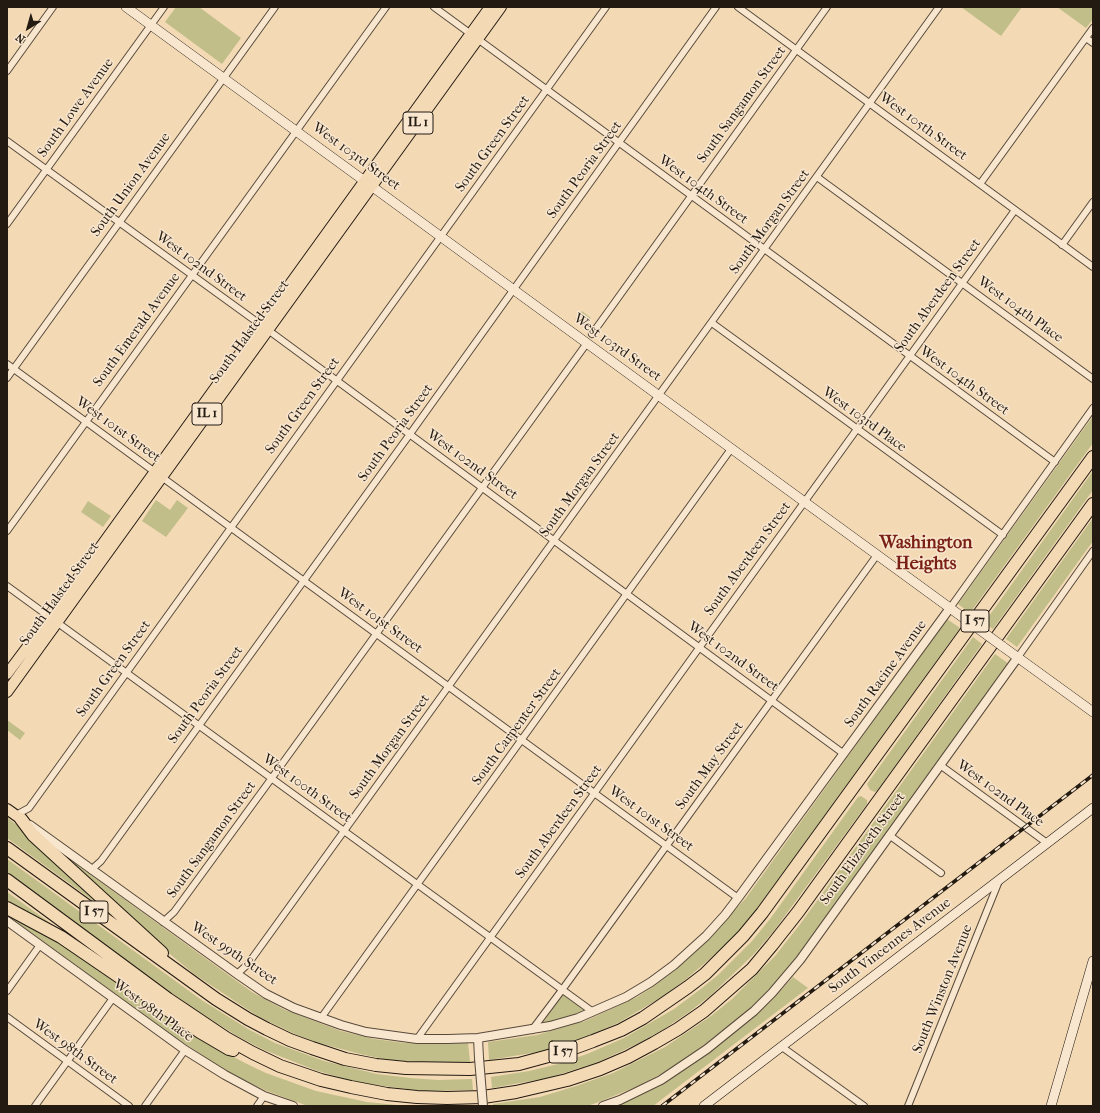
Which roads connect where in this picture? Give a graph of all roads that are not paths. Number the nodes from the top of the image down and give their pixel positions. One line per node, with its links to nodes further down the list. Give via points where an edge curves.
1 (54, 7): 20 (street)
2 (126, 7): 14 (main road, West 103rd Street)
3 (164, 7): 14 (street, South Lowe Avenue)
4 (275, 7): 21 (street, South Union Avenue)
5 (386, 7): 24 (street, South Emerald Avenue)
6 (434, 7): 16 (street, West 104th Street)
7 (490, 7): 16 (main road, South Halsted Street / IL 1)
8 (501, 7): 16 (main road, South Halsted Street / IL 1)
9 (606, 7): 22 (street, South Green Street)
10 (716, 7): 26 (street, South Peoria Street)
11 (738, 7): 19 (street, West 105th Street)
12 (827, 7): 19 (street, South Sangamon Street)
13 (939, 7): 23 (street, South Morgan Street)
14 (151, 25): 21 (main road, West 103rd Street); 27 (street, South Lowe Avenue)
15 (1093, 28): 17 (street)
16 (474, 36): 22 (street, West 104th Street); 29 (main road, South Halsted Street / IL 1)
17 (1086, 38): 18 (street); 30 (street)
18 (1093, 43)
19 (796, 50): 23 (street, West 105th Street); 31 (street, South Sangamon Street)
20 (7, 71)
21 (224, 78): 24 (main road, West 103rd Street); 34 (street, South Union Avenue)
22 (546, 90): 26 (street, West 104th Street); 36 (street, South Green Street)
23 (870, 104): 28 (street, South Morgan Street); 30 (street, West 105th Street)
24 (296, 131): 29 (main road, West 103rd Street); 40 (street, South Emerald Avenue)
25 (7, 141): 27 (street, West 102nd Street)
26 (619, 143): 31 (street, West 104th Street); 42 (street, South Peoria Street)
27 (46, 170): 34 (street, West 102nd Street); 35 (street, South Lowe Avenue)
28 (817, 178): 38 (street, South Morgan Street); 41 (street, West 104th Place)
29 (368, 184): 36 (main road, West 103rd Street); 44 (main road, South Halsted Street / IL 1)
30 (980, 184): 33 (street, West 105th Street)
31 (691, 196): 38 (street, West 104th Street); 45 (street, South Sangamon Street)
32 (1093, 202): 37 (street)
33 (1015, 210): 37 (street, West 105th Street); 41 (street, South Aberdeen Street)
34 (119, 222): 40 (street, West 102nd Street); 49 (street, South Union Avenue)
35 (7, 224)
36 (441, 237): 42 (main road, West 103rd Street); 52 (street, South Green Street)
37 (1062, 245): 39 (street, West 105th Street)
38 (765, 250): 43 (street, South Morgan Street); 47 (street, West 104th Street)
39 (1093, 267)
40 (192, 275): 44 (street, West 102nd Street); 55 (street, South Emerald Avenue)
41 (962, 283): 47 (street, South Aberdeen Street); 51 (street, West 104th Place)
42 (514, 290): 46 (main road, West 103rd Street); 57 (street, South Peoria Street)
43 (712, 323): 53 (street, South Morgan Street); 56 (street, West 103rd Place)
44 (265, 327): 52 (street, West 102nd Street); 61 (main road, South Halsted Street / IL 1)
45 (592, 334)
46 (586, 343): 53 (main road, West 103rd Street); 62 (street, South Sangamon Street)
47 (910, 356): 56 (street, South Aberdeen Street); 60 (street, West 104th Street)
48 (7, 364): 49 (street, West 101st Street)
49 (14, 369): 50 (street, South Union Avenue); 55 (street, West 101st Street)
50 (7, 378)
51 (1093, 379)
52 (336, 380): 57 (street, West 102nd Street); 65 (street, South Green Street)
53 (659, 396): 58 (main road, West 103rd Street); 68 (street, South Morgan Street)
54 (1093, 408): 60 (street, South Racine Avenue)
55 (86, 421): 61 (street, West 101st Street); 66 (street, South Emerald Avenue)
56 (857, 429): 63 (street, South Aberdeen Street); 67 (street, West 103rd Place)
57 (410, 434): 62 (street, West 102nd Street); 71 (street, South Peoria Street)
58 (731, 448): 63 (main road, West 103rd Street); 73 (street, South Carpenter Street)
59 (1093, 457): 112 (highway, I 57, via 762,913 705,974 626,1027 563,1052 519,1064 470,1069 376,1065 290,1040 248,1019)
60 (1055, 462): 67 (street, South Racine Avenue)
61 (158, 474): 65 (street, West 101st Street); 75 (main road, South Halsted Street / IL 1)
62 (482, 487): 68 (street, West 102nd Street); 76 (street, South Sangamon Street)
63 (804, 502): 70 (main road, West 103rd Street); 77 (street, South Aberdeen Street)
64 (1093, 504): 124 (highway, I 57, via 772,945 752,969 727,992 678,1029 654,1044 600,1069 542,1087 483,1097 417,1098 351,1088 305,1075)
65 (231, 527): 71 (street, West 101st Street); 79 (street, South Green Street)
66 (7, 531)
67 (1003, 535): 74 (street, South Racine Avenue)
68 (554, 540): 73 (street, West 102nd Street); 81 (street, South Morgan Street)
69 (1093, 551): 78 (street, South Elizabeth Street)
70 (878, 555): 74 (main road, West 103rd Street); 83 (street, South May Street)
71 (304, 580): 76 (street, West 101st Street); 85 (street, South Peoria Street)
72 (7, 586): 75 (street, West 100th Street)
73 (627, 594): 77 (street, West 102nd Street); 86 (street, South Carpenter Street)
74 (950, 608): 78 (main road, West 103rd Street, bridge); 87 (street, South Racine Avenue)
75 (53, 620): 79 (street, West 100th Street); 80 (main road, South Halsted Street / IL 1); 82 (main road, South Halsted Street / IL 1)
76 (377, 634): 81 (street, West 101st Street); 89 (street, South Sangamon Street)
77 (700, 647): 83 (street, West 102nd Street); 90 (street, South Aberdeen Street)
78 (1018, 657): 84 (main road, West 103rd Street); 88 (street, South Elizabeth Street)
79 (126, 673): 85 (street, West 100th Street); 93 (street, South Green Street, via 29,808)
80 (7, 674)
81 (449, 686): 86 (street, West 101st Street); 94 (street, South Morgan Street)
82 (7, 692)
83 (772, 700): 87 (street, West 102nd Street); 97 (street, South May Street)
84 (1093, 712)
85 (199, 725): 89 (street, West 100th Street); 99 (street, South Peoria Street, via 101,861)
86 (522, 740): 90 (street, West 101st Street); 103 (street, South Carpenter Street)
87 (844, 754): 104 (street, South Racine Avenue)
88 (940, 765): 95 (street, South Elizabeth Street); 96 (street, West 102nd Place)
89 (272, 778): 94 (street, West 100th Street); 107 (street, South Sangamon Street, via 174,912)
90 (595, 793): 97 (street, West 101st Street); 108 (street, South Aberdeen Street)
91 (1093, 808): 96 (main road, South Vincennes Avenue)
92 (7, 809): 93 (main road, West 99th Street)
93 (18, 817): 99 (street, West 99th Street); 112 (highway, via 33,835 158,949)
94 (344, 831): 103 (street, West 100th Street); 111 (street, South Morgan Street, via 248,964)
95 (889, 835): 100 (street); 133 (street, South Elizabeth Street, via 800,960 754,1011 707,1049 662,1080)
96 (1047, 843): 102 (main road, South Vincennes Avenue)
97 (667, 846): 104 (street, West 101st Street); 113 (street, South May Street)
98 (7, 848): 112 (highway, I 57)
99 (91, 870): 107 (street, West 99th Street)
100 (941, 873)
101 (7, 880): 124 (highway, I 57, via 179,1007)
102 (999, 881): 122 (main road, South Vincennes Avenue); 136 (street, South Winston Avenue)
103 (417, 884): 108 (street, West 100th Street); 118 (street, South Carpenter Street)
104 (738, 898): 116 (street, South Racine Avenue, via 706,936 674,964 626,997)
105 (7, 908): 124 (highway, via 61,937 216,1042 229,1049)
106 (7, 921): 109 (street, West 98th Place)
107 (163, 922): 111 (street, West 99th Street)
108 (490, 938): 113 (street, West 100th Street); 121 (street, South Aberdeen Street)
109 (40, 945): 114 (street); 115 (street, West 98th Place)
110 (1093, 961): 137 (main road)
111 (237, 974): 118 (street, West 99th Street, via 280,1002)
112 (182, 975)
113 (562, 990): 116 (street, West 100th Street); 119 (street, South May Street)
114 (7, 991)
115 (113, 998): 123 (street, West 98th Place); 125 (street)
116 (593, 1012): 119 (street, West 99th Street)
117 (7, 1017): 125 (street, West 98th Street)
118 (321, 1018): 121 (street, West 99th Street, via 366,1032)
119 (532, 1030): 120 (street, West 99th Street)
120 (478, 1038): 121 (street, West 99th Street); 132 (street, bridge)
121 (417, 1039)
122 (782, 1047): 134 (main road, South Vincennes Avenue); 135 (street)
123 (185, 1050): 126 (street, West 98th Place); 129 (street)
124 (253, 1053)
125 (67, 1061): 127 (street); 128 (street, West 98th Street)
126 (264, 1096): 130 (street); 131 (street, West 98th Place)
127 (35, 1106)
128 (128, 1106)
129 (145, 1106)
130 (257, 1106)
131 (293, 1106)
132 (483, 1106)
133 (603, 1106)
134 (704, 1106)
135 (864, 1106)
136 (908, 1106)
137 (1051, 1106)

